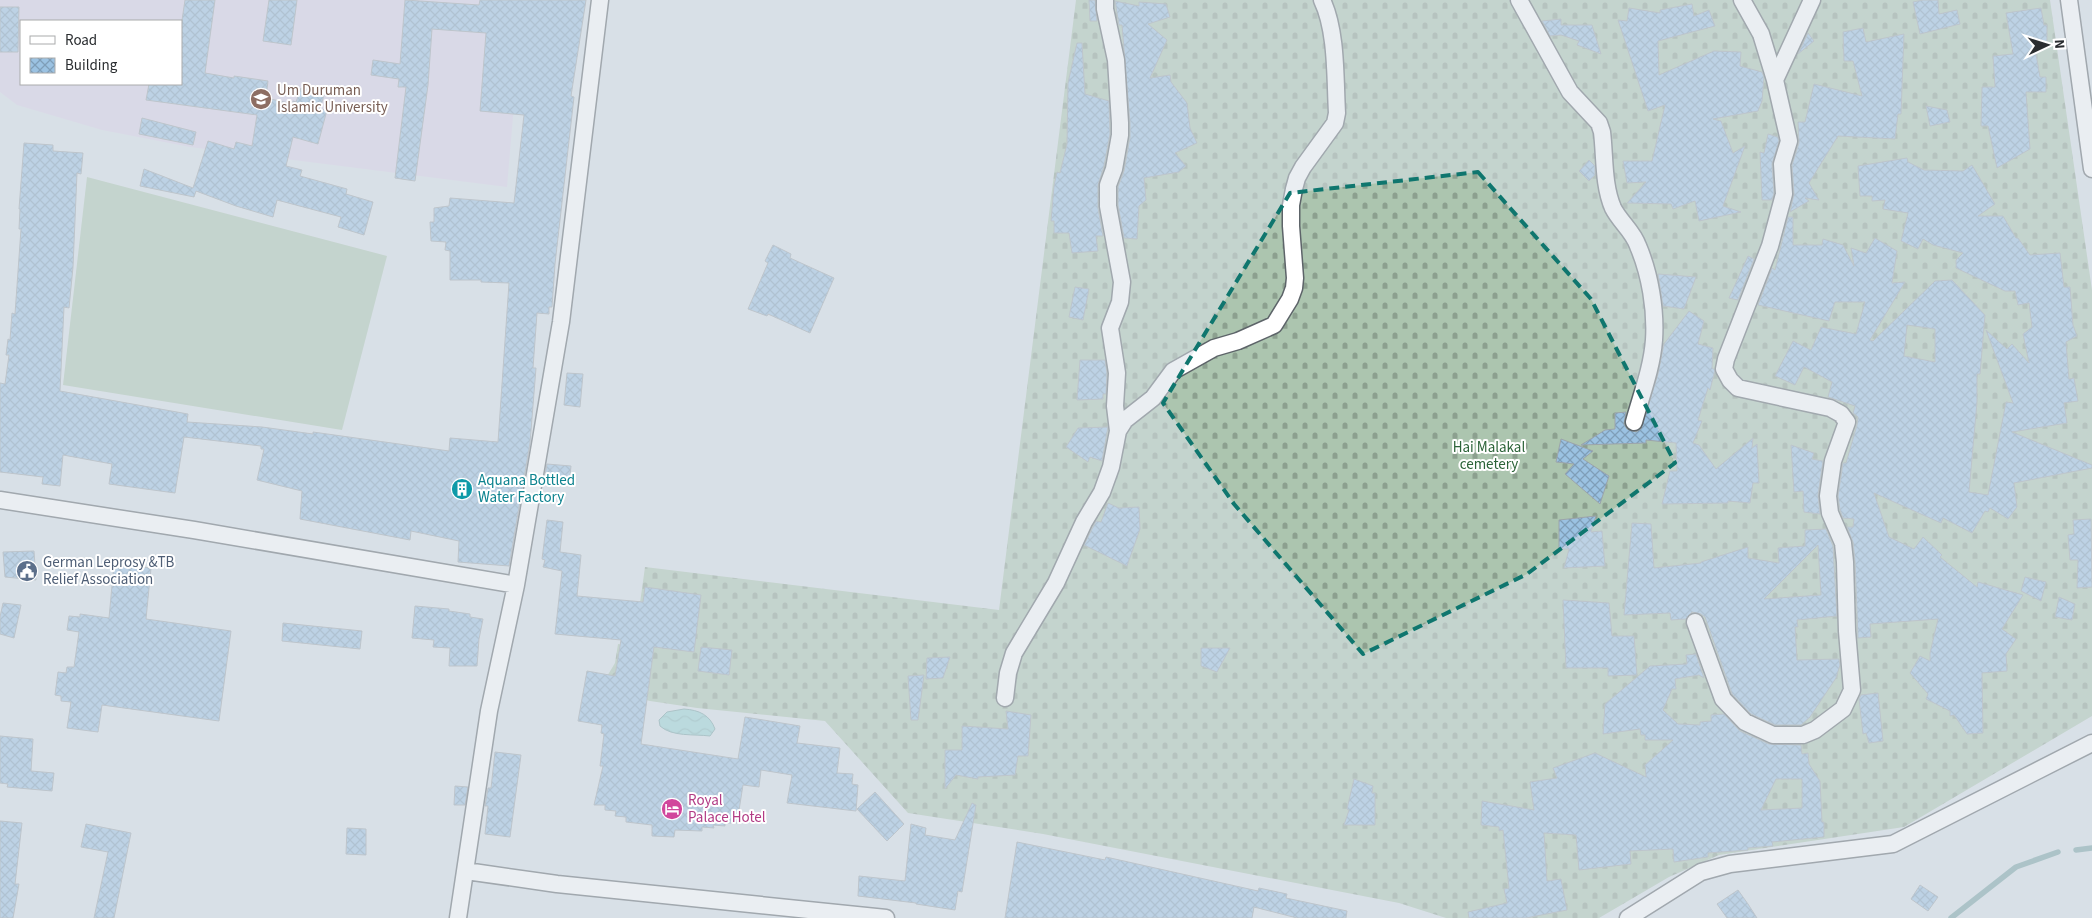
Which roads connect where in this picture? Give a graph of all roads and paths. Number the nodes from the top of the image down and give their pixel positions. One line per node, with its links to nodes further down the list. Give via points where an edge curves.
1 (600, 0): 13 (street, via 561,322)
2 (1105, 0): 11 (street, via 1117,66 1120,123 1114,169 1108,185 1108,206 1122,282 1120,302 1110,328 1117,373 1115,406)
3 (1322, 0): 11 (street, via 1331,36 1337,113 1335,123 1303,167 1294,189 1291,226 1295,278 1290,299 1274,325 1214,348 1173,371 1153,398 1125,420)
4 (1519, 0): 10 (street, via 1570,92 1599,123 1613,208 1633,234 1644,262 1652,301 1654,340)
5 (1742, 0): 8 (street, via 1761,34)
6 (1812, 0): 8 (street)
7 (2069, 0): 9 (street)
8 (1775, 80): 14 (street, via 1789,141 1782,164 1784,194 1770,246 1724,368 1738,388 1830,408 1842,414 1847,422 1833,461 1828,496 1830,513 1843,543 1852,690 1843,709 1809,733 1773,735 1757,729 1736,714 1723,699)
9 (2092, 169)
10 (1634, 422)
11 (1118, 431): 15 (street, via 1102,492 1084,522 1056,584 1014,653)
12 (0, 500): 13 (street, via 204,531)
13 (516, 586): 17 (street, via 489,711)
14 (1695, 622)
15 (1005, 698)
16 (2092, 743): 20 (street, via 1893,844 1730,864 1701,872)
17 (466, 871): 18 (street); 19 (street, via 557,884)
18 (458, 918)
19 (886, 918)
20 (1628, 918)

